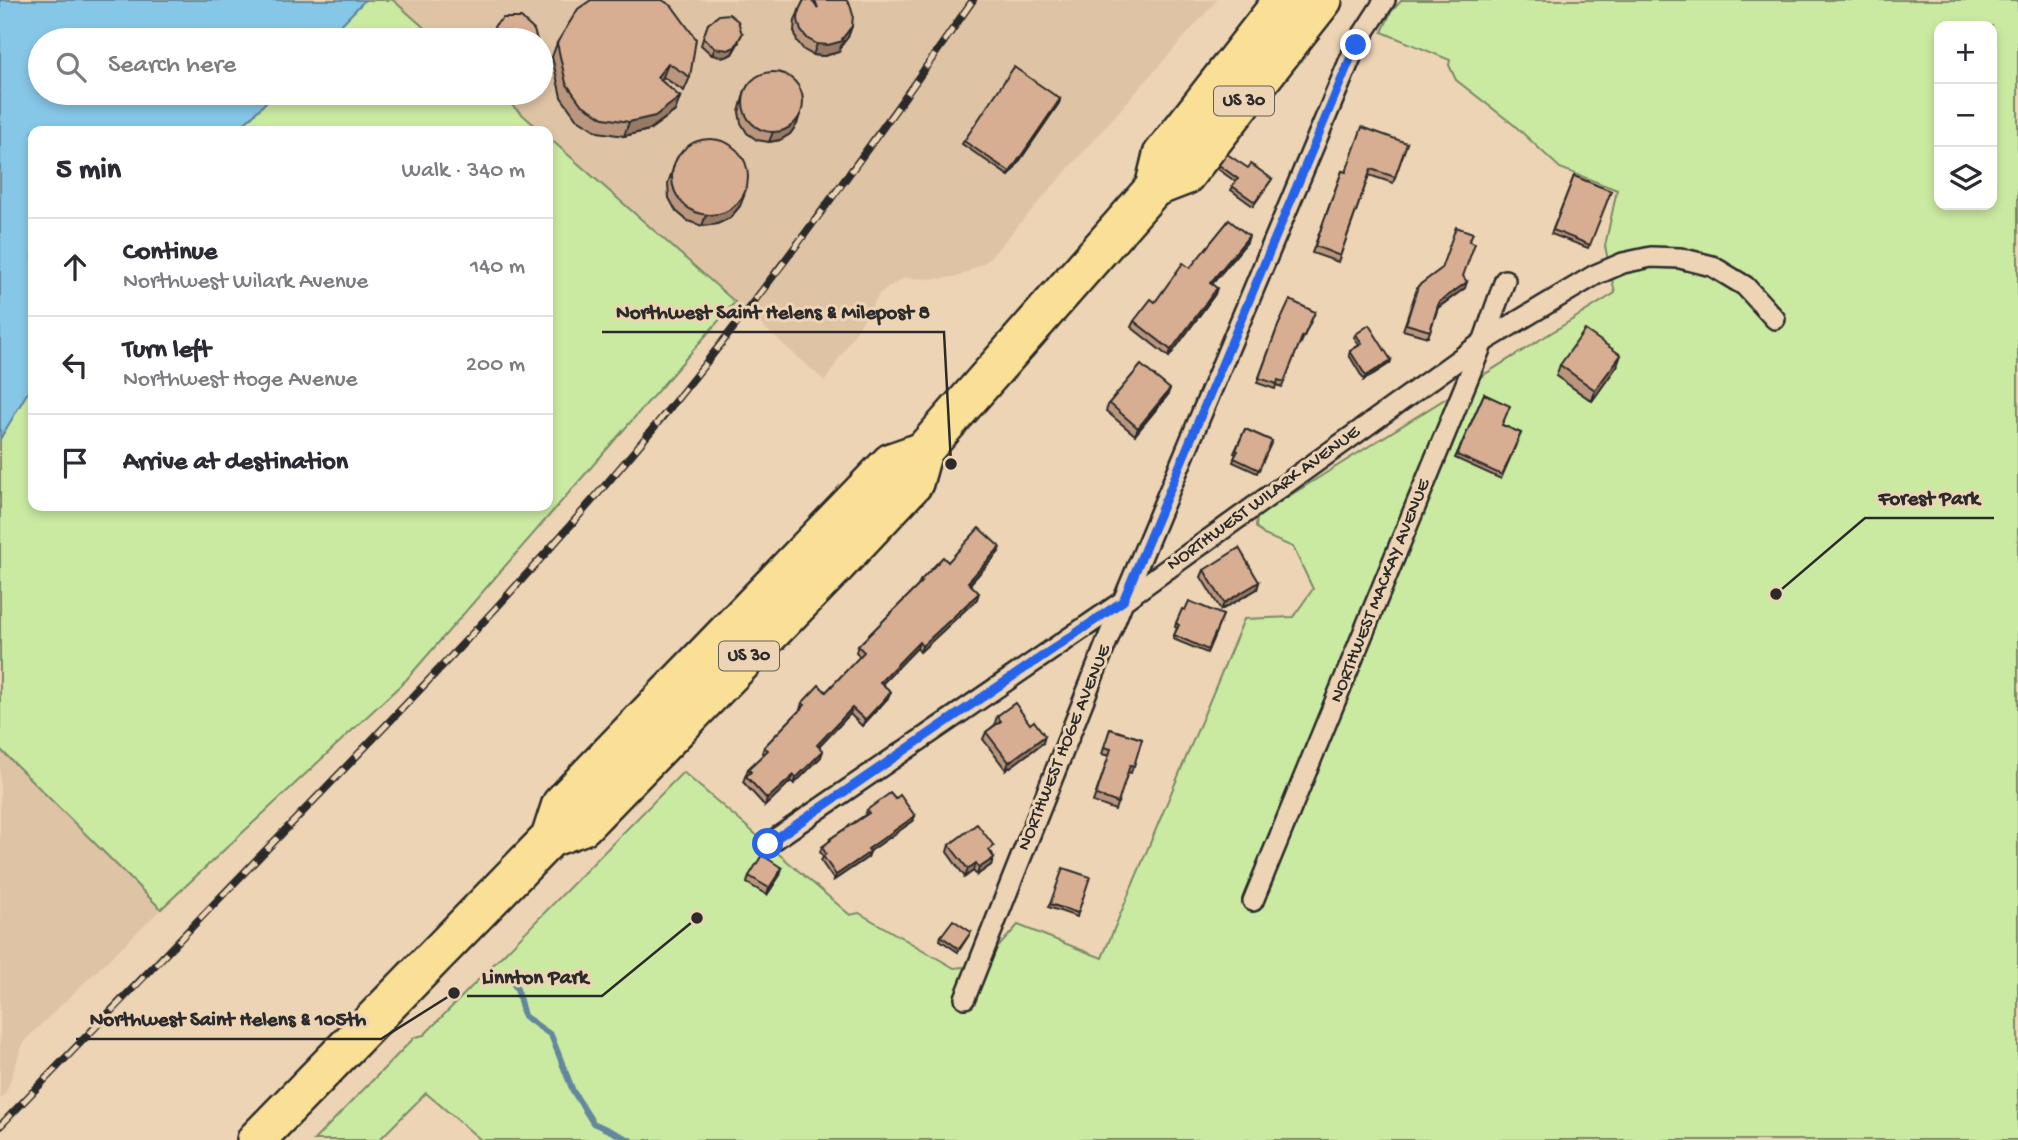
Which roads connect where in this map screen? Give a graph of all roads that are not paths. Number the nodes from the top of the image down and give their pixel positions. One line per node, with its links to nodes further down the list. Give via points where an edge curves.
1 (1283, 0): 4 (highway, US 30, via 1162,155)
2 (1323, 0): 4 (highway, US 30, via 1185,176)
3 (1385, 0): 8 (street, NORTHWEST HOGE AVENUE, via 1356,45)
4 (1154, 188): 12 (highway, US 30, via 923,451 914,483 817,587 583,826 550,838)
5 (1505, 280): 7 (street, NORTHWEST MACKAY AVENUE)
6 (1775, 319): 7 (street, NORTHWEST WILARK AVENUE, via 1745,286 1712,266 1651,257 1623,262 1595,275)
7 (1483, 342): 8 (street, NORTHWEST WILARK AVENUE); 10 (street, NORTHWEST MACKAY AVENUE)
8 (1123, 601): 9 (street, NORTHWEST WILARK AVENUE); 11 (street, NORTHWEST HOGE AVENUE)
9 (768, 844)
10 (1253, 901)
11 (965, 998)
12 (256, 1140)

